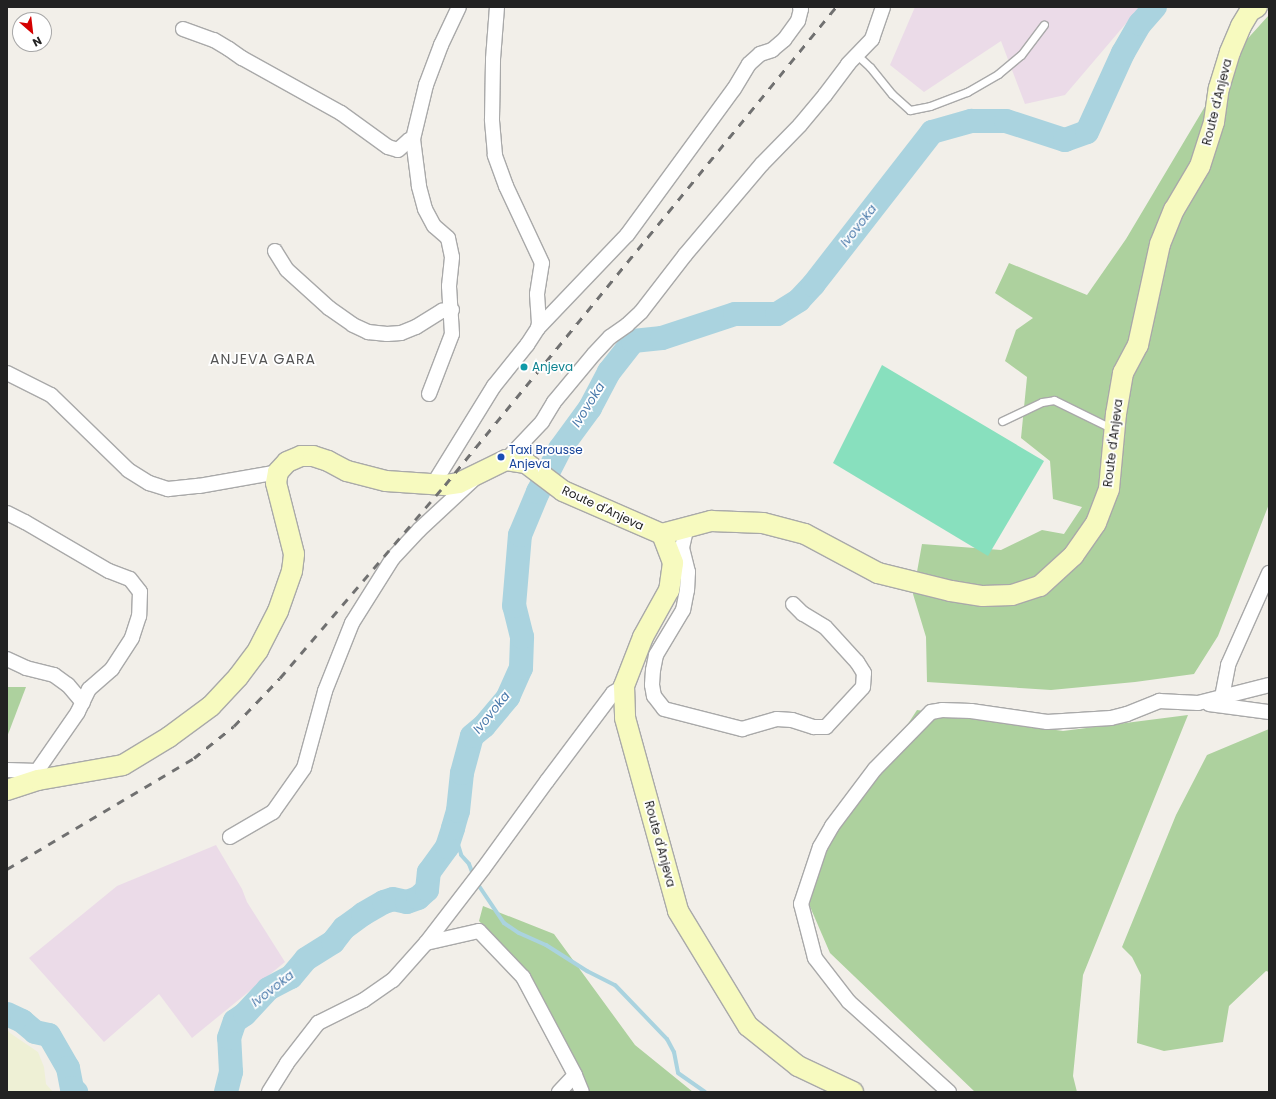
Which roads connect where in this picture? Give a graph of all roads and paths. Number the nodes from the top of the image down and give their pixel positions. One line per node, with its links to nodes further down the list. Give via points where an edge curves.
1 (459, 7): 9 (street, via 426,85)
2 (497, 7): 12 (street, via 492,59 495,156 506,186 542,262 537,294)
3 (800, 7): 12 (street, via 798,21 784,40 772,50 760,54 749,64 627,235)
4 (883, 7): 8 (street, via 872,39)
5 (1257, 7): 16 (street, Route d'Anjeva, via 1250,11 1240,26 1219,88 1214,122 1200,166 1174,210 1160,244 1138,344 1123,373)
6 (1044, 25): 8 (lane, via 1021,55 998,74 967,92 930,106 910,110)
7 (183, 29): 9 (street, via 214,40 340,112 388,147 398,150 409,140)
8 (857, 55): 17 (street, via 800,125 762,164 685,255 641,312 610,337 594,354 554,402 542,422)
9 (413, 140): 11 (street, via 425,209 434,226 448,238 452,257 449,286)
10 (276, 251): 11 (street, via 287,270 329,308 368,332 400,333 416,327 442,310)
11 (452, 310): 14 (street, via 452,334)
12 (538, 328): 20 (street, via 494,386)
13 (7, 373): 18 (street, via 51,394 128,470 149,483 168,489)
14 (429, 394)
15 (1002, 421): 16 (lane, via 1042,402 1054,400)
16 (1115, 431): 22 (street, Route d'Anjeva, via 1108,489 1096,523 1073,556 1040,586 1012,595 983,596 951,591 878,573 805,534 763,523 711,521)
17 (506, 460): 19 (street); 23 (street, Route d'Anjeva, via 526,463 563,491)
18 (278, 472): 20 (street, via 287,462 301,456 313,456 328,460 347,471 386,481); 34 (street, via 278,497 294,554 292,571 278,611 261,644 238,677 211,706 169,737 124,765)
19 (482, 472): 20 (street, via 459,483); 36 (street, via 419,530 393,558 352,623 325,691 304,768 273,812)
20 (434, 483)
21 (7, 514): 30 (street, via 109,571 130,579 140,592 139,616 132,638 112,669 89,689)
22 (687, 526): 23 (street, Route d'Anjeva); 25 (street, via 682,548 688,572 683,610 656,655 653,670 654,696 664,709 742,728 777,719 792,720 814,727 826,726 863,687 864,673 825,627 803,614)
23 (662, 534): 28 (street, Route d'Anjeva, via 673,563 669,590 643,637)
24 (1269, 573): 29 (street, via 1228,665)
25 (793, 604)
26 (7, 659): 30 (street, via 26,668 54,675)
27 (1269, 685): 29 (street)
28 (624, 686): 37 (street, via 613,693); 42 (street, Route d'Anjeva, via 625,718 678,910 748,1026 798,1066)
29 (1222, 697): 31 (street)
30 (83, 703): 34 (street)
31 (1198, 703): 32 (street); 43 (street, via 1159,701 1111,718 1047,722 971,711 931,712 875,769 832,826 820,847 801,904 815,958 849,1002)
32 (1269, 712)
33 (7, 770): 34 (street)
34 (37, 775): 35 (street)
35 (7, 790)
36 (230, 838)
37 (426, 943): 38 (street, via 479,931 523,977); 39 (street, via 393,980 364,1000 318,1023 287,1063)
38 (575, 1075): 40 (street); 41 (street)
39 (269, 1092)
40 (560, 1092)
41 (582, 1092)
42 (853, 1092)
43 (949, 1092)

